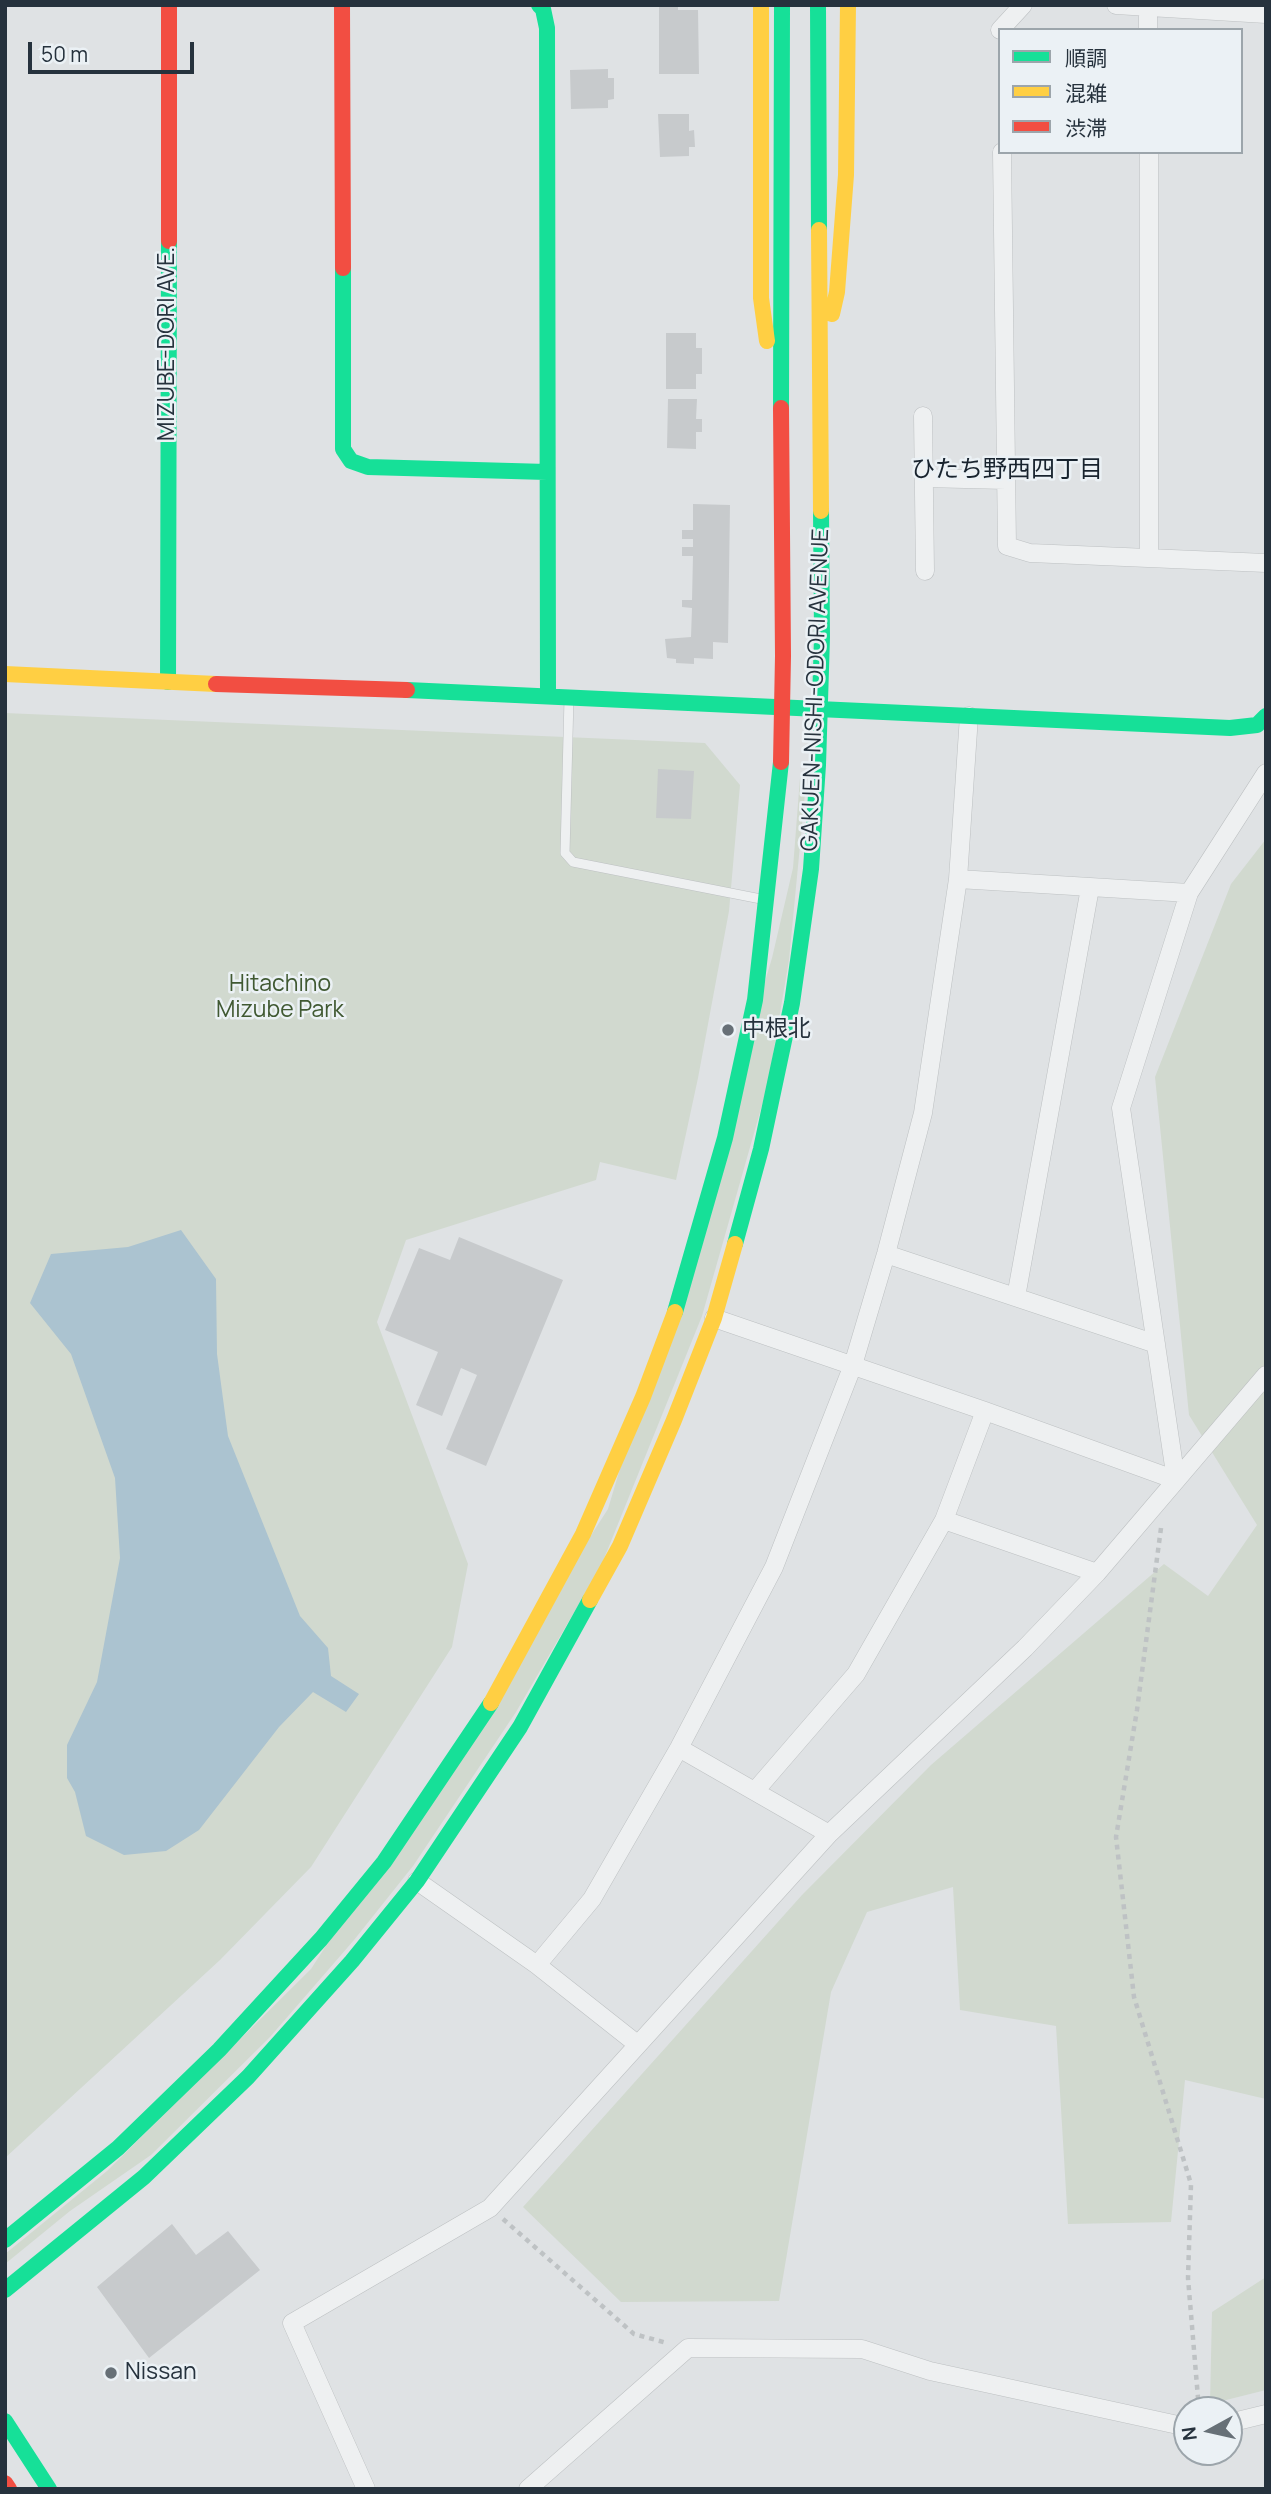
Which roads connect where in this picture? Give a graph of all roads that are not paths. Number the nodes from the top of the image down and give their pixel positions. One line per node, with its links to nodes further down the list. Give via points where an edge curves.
1 (169, 5): 26 (main road, MIZUBE-DORI AVE.)
2 (342, 5): 19 (main road, via 343,449 351,461 368,467)
3 (539, 5): 19 (main road, via 547,28)
4 (761, 5): 18 (main road, via 761,298)
5 (782, 5): 18 (main road, GAKUEN-NISHI-ODORI AVENUE)
6 (818, 5): 16 (main road, GAKUEN-NISHI-ODORI AVENUE)
7 (848, 5): 16 (main road, via 846,174 837,292)
8 (1023, 5): 12 (street)
9 (1116, 5): 10 (street)
10 (1148, 7): 11 (street); 13 (street)
11 (1266, 14)
12 (1002, 28)
13 (1149, 28)
14 (1002, 154): 21 (street)
15 (1149, 154): 22 (street)
16 (821, 370): 30 (main road, GAKUEN-NISHI-ODORI AVENUE)
17 (923, 416): 20 (street)
18 (782, 451): 29 (main road, GAKUEN-NISHI-ODORI AVENUE)
19 (547, 472): 27 (main road)
20 (924, 478): 21 (street); 24 (street)
21 (1006, 480): 22 (street, via 1007,546 1030,553)
22 (1149, 558): 23 (street)
23 (1266, 564)
24 (925, 571)
25 (5, 674): 26 (main road)
26 (168, 682): 27 (main road)
27 (548, 695): 28 (main road)
28 (569, 696): 29 (main road); 37 (lane, via 565,853 573,862)
29 (782, 707): 30 (main road); 37 (main road, GAKUEN-NISHI-ODORI AVENUE)
30 (820, 709): 31 (main road); 40 (main road, GAKUEN-NISHI-ODORI AVENUE, via 811,869 792,1003 761,1149)
31 (969, 716): 32 (main road, via 1230,728 1257,725); 34 (street)
32 (1266, 716)
33 (1266, 773): 36 (street)
34 (958, 879): 35 (street); 38 (street, via 923,1113)
35 (1090, 888): 36 (street); 39 (street)
36 (1189, 893): 41 (street, via 1121,1108)
37 (768, 900): 54 (main road, GAKUEN-NISHI-ODORI AVENUE, via 754,1000 728,1126 678,1304 583,1534 488,1708 384,1862 321,1940 219,2050 118,2148)
38 (886, 1254): 39 (street); 42 (street)
39 (1016, 1297): 41 (street)
40 (714, 1318): 42 (street); 51 (main road, GAKUEN-NISHI-ODORI AVENUE, via 620,1546 520,1727)
41 (1156, 1344): 45 (street)
42 (853, 1365): 44 (street); 48 (street, via 774,1567)
43 (1266, 1375): 45 (street)
44 (985, 1410): 45 (street); 46 (street)
45 (1171, 1486): 47 (street)
46 (944, 1520): 47 (street); 49 (street, via 856,1674)
47 (1097, 1573): 50 (street)
48 (679, 1748): 49 (street); 52 (street, via 592,1899)
49 (755, 1791): 50 (street)
50 (829, 1834): 53 (street)
51 (417, 1881): 52 (street); 55 (main road, GAKUEN-NISHI-ODORI AVENUE, via 248,2077 144,2177)
52 (537, 1965): 53 (street)
53 (637, 2044): 63 (street, via 490,2208 292,2323)
54 (5, 2240)
55 (5, 2290)
56 (1266, 2414): 57 (street)
57 (1243, 2420)
58 (5, 2421): 62 (main road)
59 (1173, 2424): 64 (street, via 930,2371 862,2349 688,2348)
60 (5, 2483): 61 (main road)
61 (9, 2489)
62 (49, 2489)
63 (366, 2489)
64 (528, 2489)

